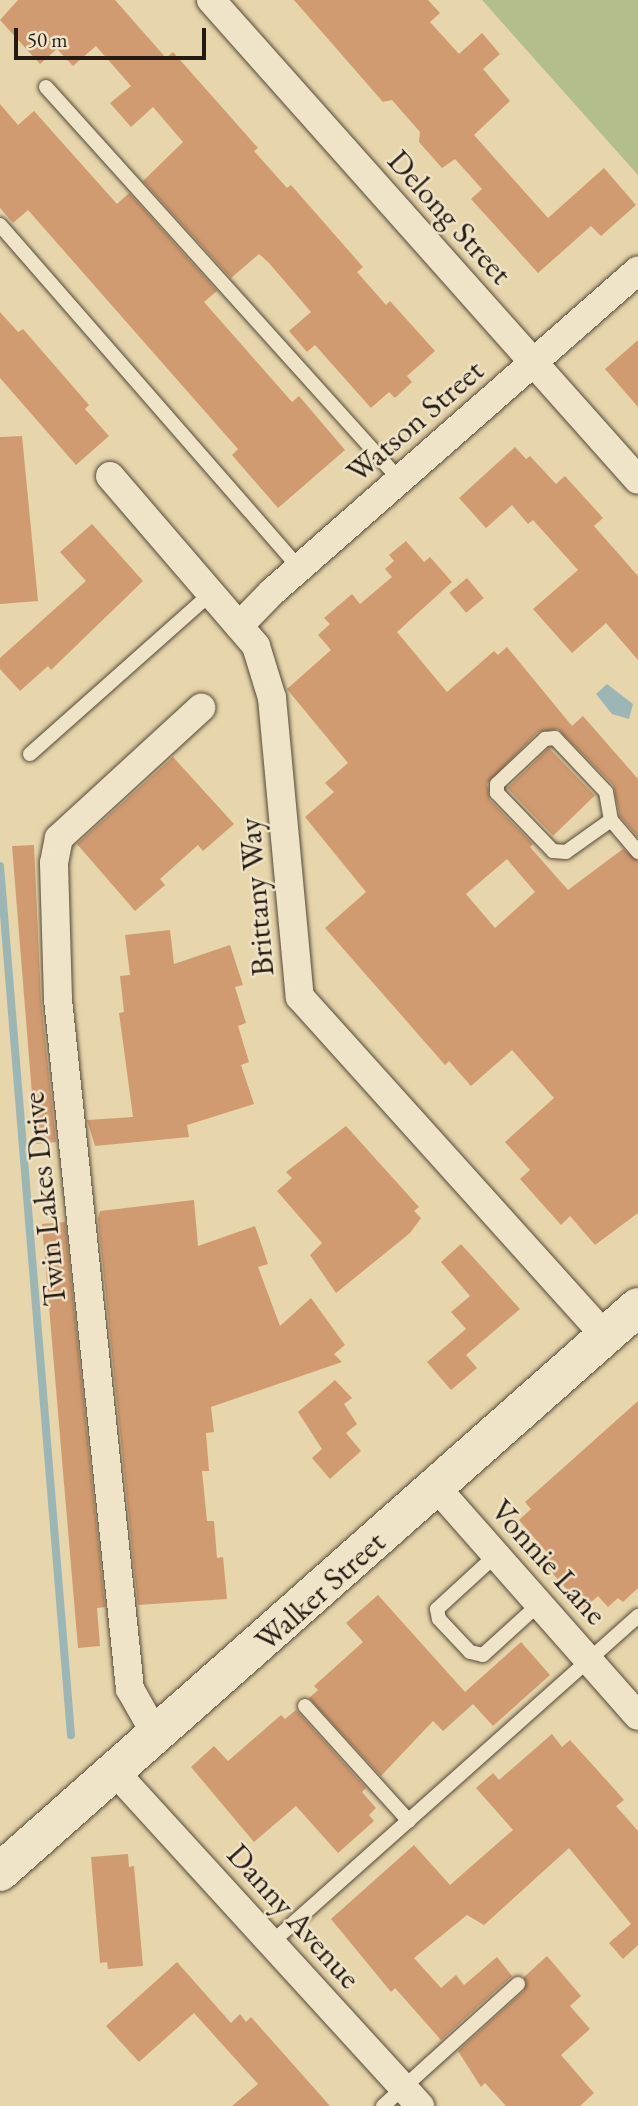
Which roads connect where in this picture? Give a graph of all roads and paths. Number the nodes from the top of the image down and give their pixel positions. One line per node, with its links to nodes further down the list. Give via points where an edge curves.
1 (211, 0): 5 (street, Delong Street)
2 (46, 87): 7 (lane)
3 (0, 225): 9 (lane)
4 (638, 270): 5 (street, Watson Street)
5 (534, 363): 7 (street, Watson Street); 8 (street, Delong Street)
6 (110, 476): 10 (street, Brittany Way)
7 (400, 480): 9 (street, Watson Street)
8 (638, 480)
9 (299, 568): 11 (street, Watson Street)
10 (211, 594): 11 (street, Brittany Way); 13 (lane)
11 (239, 626): 17 (street, Brittany Way, via 256,646 272,698 300,997)
12 (201, 708): 25 (street, Twin Lakes Drive, via 60,838 54,863 58,999 130,1689)
13 (30, 754)
14 (611, 820): 14 (lane, via 606,792 555,738 545,739 497,784 497,793 553,851 566,852); 15 (lane)
15 (638, 852)
16 (638, 1307): 17 (main road, Walker Street)
17 (605, 1336): 18 (main road, Walker Street)
18 (436, 1487): 19 (street, Vonnie Lane); 25 (main road, Walker Street)
19 (496, 1555): 20 (street, Vonnie Lane); 20 (lane, via 437,1609 439,1619 470,1652 483,1655)
20 (540, 1604): 22 (street, Vonnie Lane)
21 (638, 1616): 22 (lane)
22 (589, 1660): 24 (street, Vonnie Lane); 27 (lane)
23 (305, 1706): 27 (lane)
24 (638, 1716)
25 (158, 1737): 26 (main road, Walker Street)
26 (116, 1773): 28 (main road, Walker Street); 29 (street, Danny Avenue)
27 (409, 1821): 29 (lane)
28 (0, 1872)
29 (271, 1944): 31 (street, Danny Avenue)
30 (518, 1984): 31 (lane)
31 (402, 2100)

